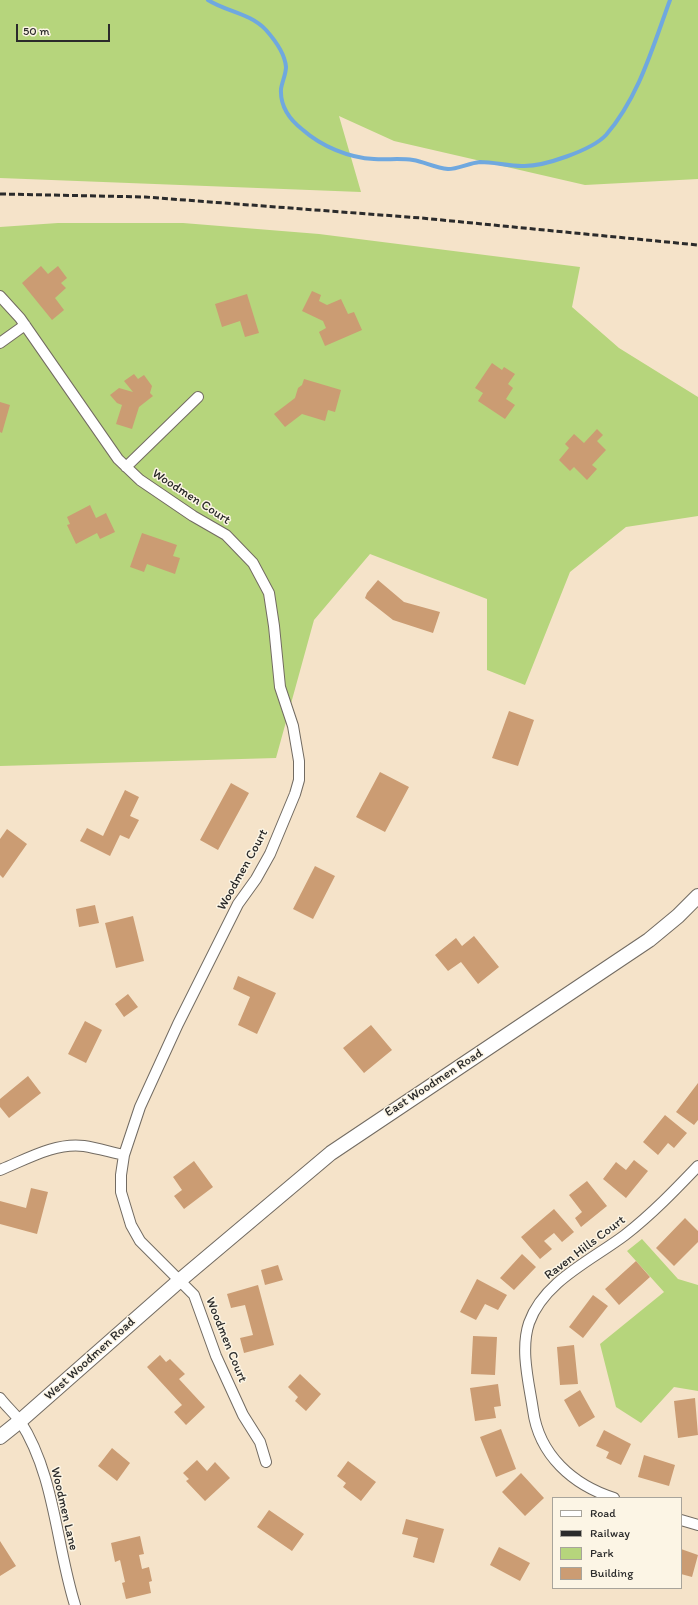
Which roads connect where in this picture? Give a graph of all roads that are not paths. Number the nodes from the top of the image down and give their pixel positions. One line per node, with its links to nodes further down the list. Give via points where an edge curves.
1 (0, 296): 2 (street, Woodmen Court)
2 (25, 325): 3 (street); 5 (street, Woodmen Court)
3 (0, 343)
4 (198, 397): 5 (street)
5 (126, 467): 7 (street, Woodmen Court, via 140,480 226,535 252,563 269,593 280,687 293,726 300,770 295,794 270,854 256,880 238,904 178,1024 140,1107)
6 (698, 896): 10 (main road, East Woodmen Road, via 649,940 331,1152)
7 (124, 1155): 9 (street, via 71,1145 45,1152); 10 (street, Woodmen Court, via 121,1192 131,1225 140,1241)
8 (698, 1166): 15 (street, Raven Hills Court, via 626,1234 543,1296 528,1325 526,1363 534,1417 540,1437 562,1469 582,1484)
9 (0, 1170)
10 (179, 1281): 12 (main road, West Woodmen Road); 14 (street, Woodmen Court, via 194,1295 216,1356 243,1415 260,1442)
11 (0, 1398): 12 (street, Woodmen Lane)
12 (20, 1421): 13 (main road, West Woodmen Road); 18 (street, Woodmen Lane, via 40,1463 67,1581)
13 (0, 1437)
14 (266, 1462)
15 (612, 1497)
16 (682, 1520): 17 (street)
17 (698, 1525)
18 (75, 1605)

